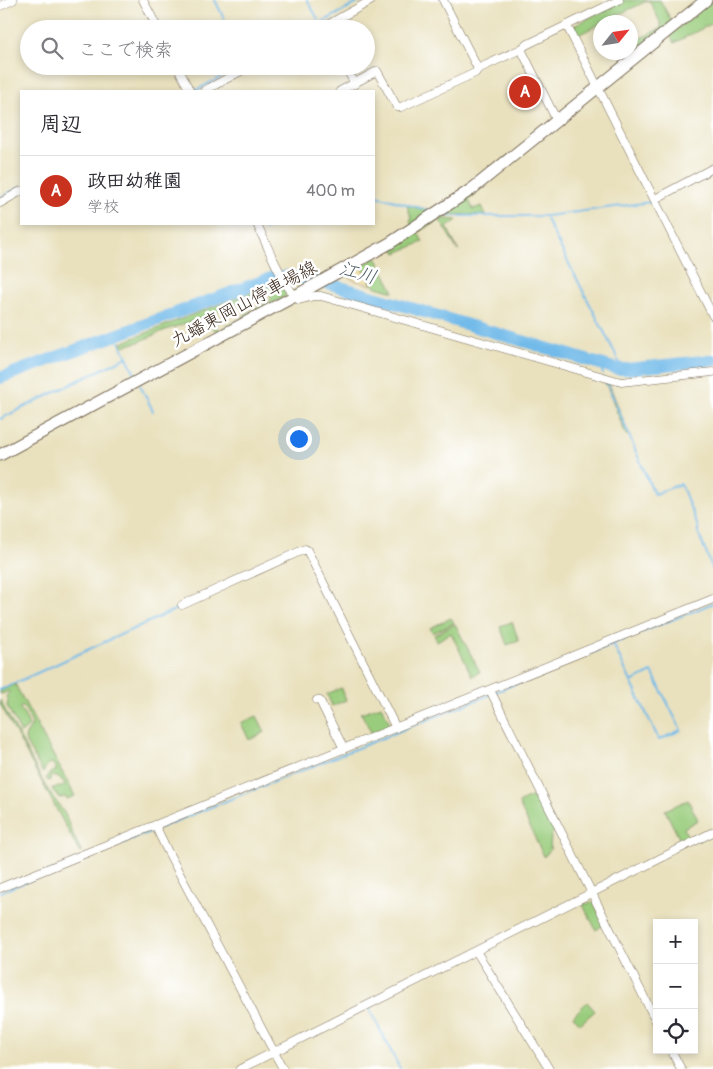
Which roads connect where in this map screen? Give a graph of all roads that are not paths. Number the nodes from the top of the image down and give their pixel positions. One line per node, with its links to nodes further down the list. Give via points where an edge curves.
1 (13, 0): 7 (street)
2 (143, 0): 8 (street)
3 (372, 0): 9 (street)
4 (443, 0): 12 (street)
5 (619, 0): 10 (street)
6 (706, 0): 19 (main road, 九蟠東岡山停車場線)
7 (0, 6)
8 (153, 20)
9 (336, 20)
10 (567, 26): 11 (street); 19 (street)
11 (521, 48): 12 (street); 23 (street)
12 (478, 69): 13 (street, via 401,108 397,107)
13 (375, 72)
14 (182, 75): 20 (street)
15 (233, 75): 21 (street)
16 (350, 75): 18 (street)
17 (369, 75): 18 (street)
18 (354, 82): 22 (street)
19 (599, 87): 23 (main road, 九蟠東岡山停車場線); 26 (street)
20 (189, 90)
21 (206, 90)
22 (342, 90)
23 (557, 121): 29 (main road, 九蟠東岡山停車場線, via 452,203 390,243)
24 (713, 168): 26 (street)
25 (20, 191): 27 (street)
26 (655, 199): 30 (street)
27 (1, 200)
28 (258, 225): 29 (street, via 287,284)
29 (298, 294): 31 (street, via 299,300 321,296 622,382); 32 (main road, 九蟠東岡山停車場線)
30 (713, 316)
31 (713, 372)
32 (0, 455)
33 (713, 599): 35 (street)
34 (182, 605): 37 (street, via 307,550)
35 (491, 692): 37 (street); 42 (street)
36 (317, 700): 38 (street)
37 (396, 728): 38 (street)
38 (344, 749): 39 (street)
39 (156, 827): 41 (street); 45 (street)
40 (713, 832): 42 (street)
41 (0, 888)
42 (592, 895): 43 (street); 44 (street)
43 (477, 953): 45 (street); 49 (street)
44 (653, 1015)
45 (275, 1054): 47 (street); 48 (street)
46 (673, 1054): 50 (street)
47 (240, 1069)
48 (283, 1069)
49 (549, 1069)
50 (681, 1069)

